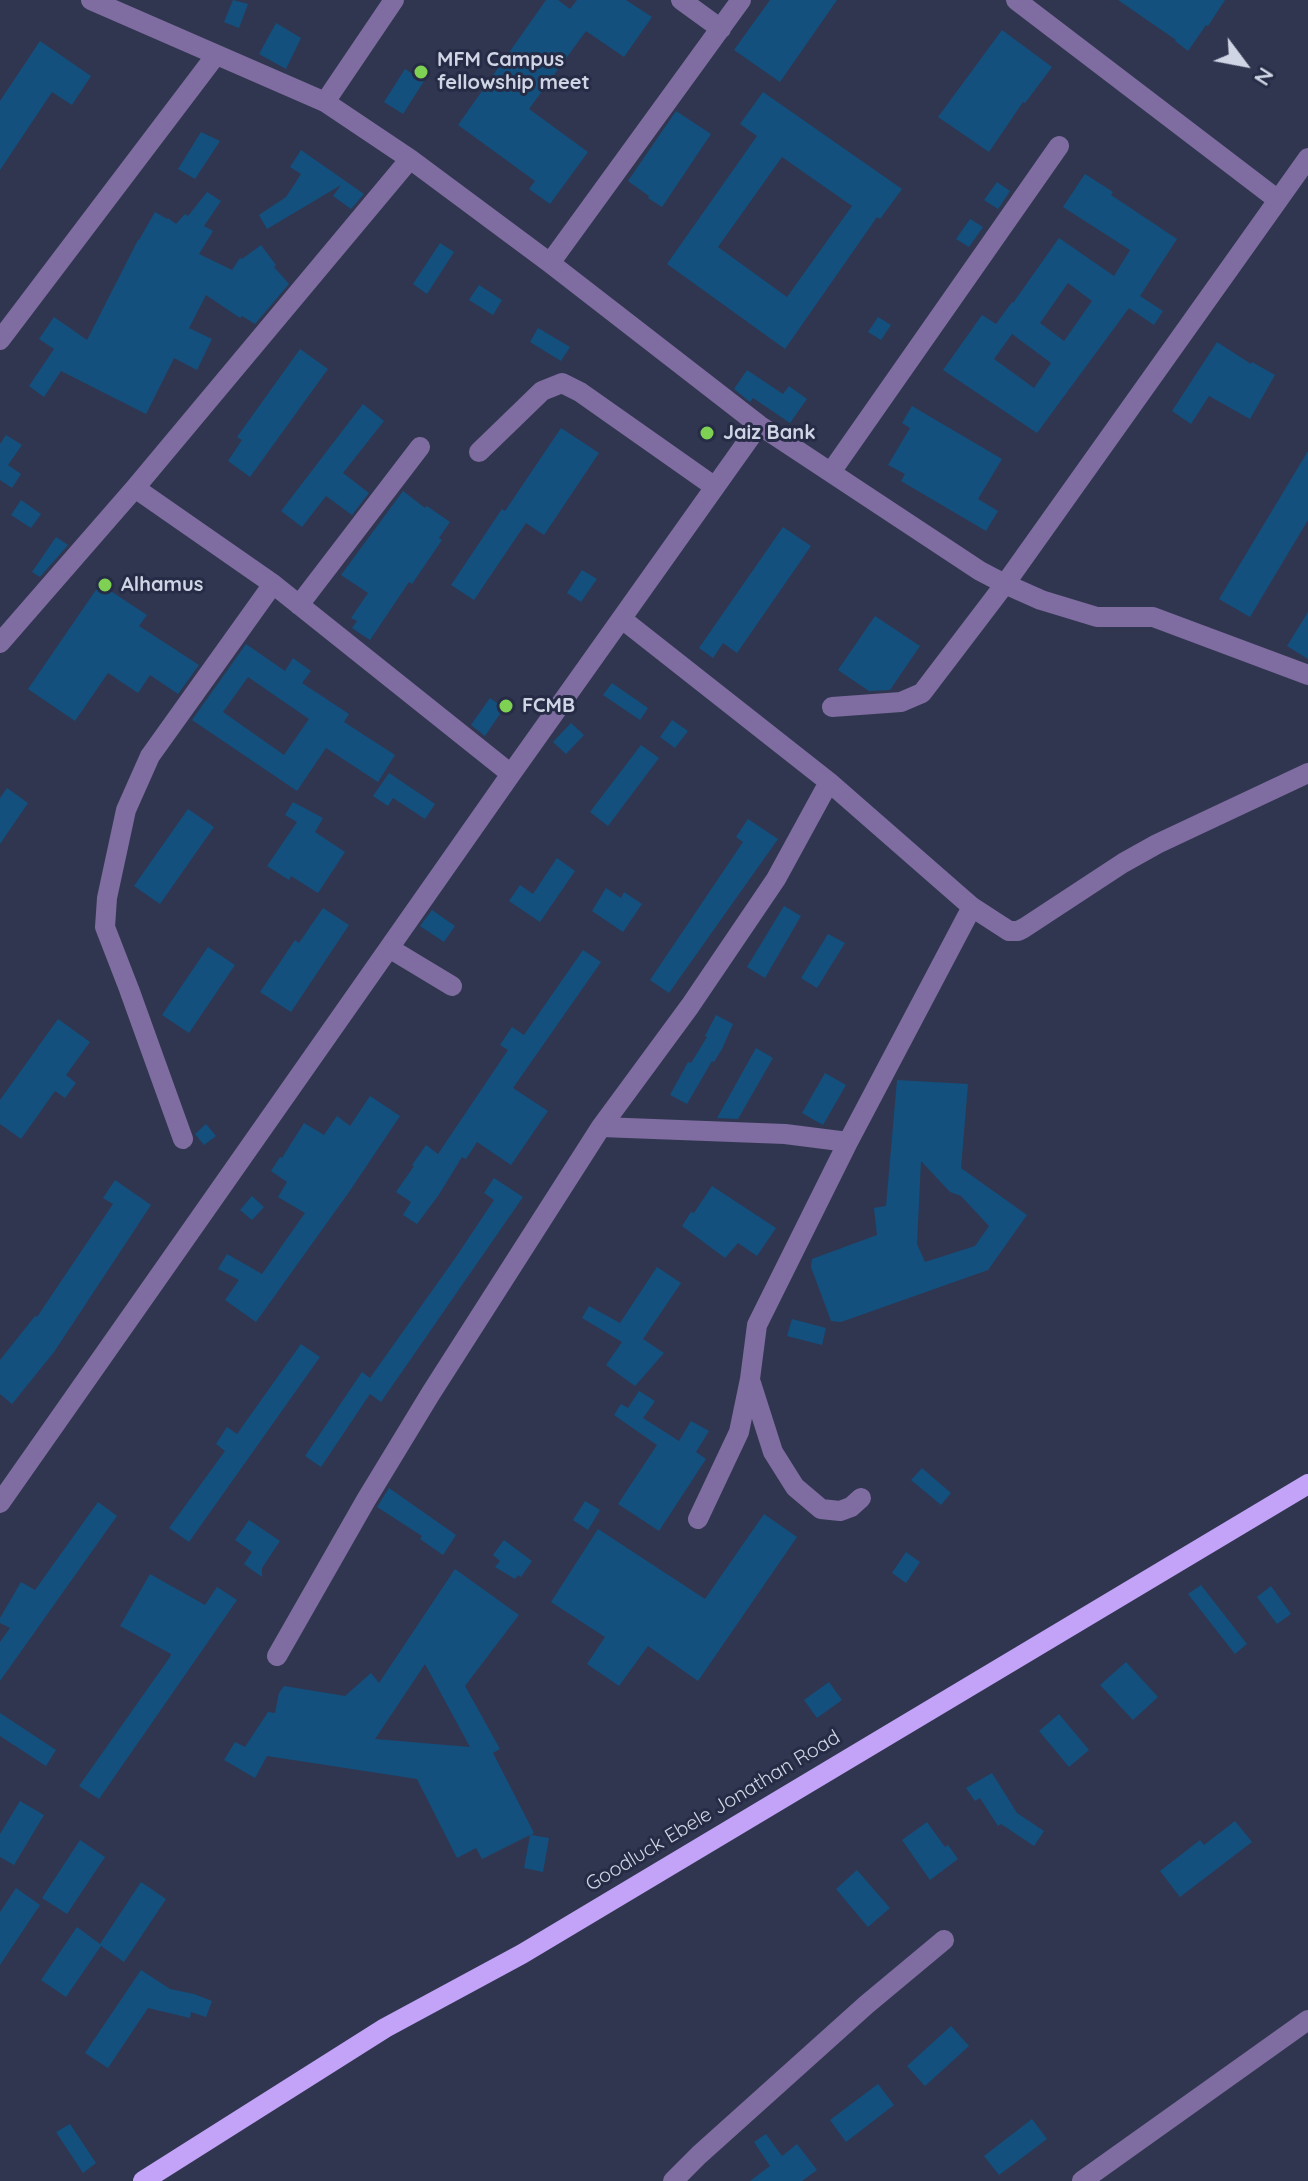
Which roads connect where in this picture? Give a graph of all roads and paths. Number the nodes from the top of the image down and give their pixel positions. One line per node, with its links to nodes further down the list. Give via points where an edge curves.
1 (91, 0): 7 (street)
2 (394, 0): 8 (street)
3 (681, 0): 6 (street)
4 (741, 0): 6 (street)
5 (1016, 0): 12 (street)
6 (721, 29): 13 (street)
7 (216, 55): 8 (street); 14 (street)
8 (325, 102): 11 (street)
9 (1059, 146): 18 (street)
10 (1308, 158): 12 (street)
11 (410, 159): 13 (street); 20 (street)
12 (1278, 200): 22 (street)
13 (550, 263): 15 (street)
14 (0, 340)
15 (759, 425): 18 (street); 19 (street)
16 (420, 447): 23 (street)
17 (479, 452): 19 (street, via 542,391 562,383)
18 (831, 472): 22 (street)
19 (715, 487): 24 (street)
20 (135, 488): 21 (street); 25 (street)
21 (273, 584): 23 (street); 35 (street, via 150,756 126,810 107,898 105,927)
22 (1005, 584): 26 (street, via 1097,617 1153,617); 27 (street, via 922,693 901,702)
23 (299, 605): 29 (street)
24 (622, 619): 29 (street); 30 (street)
25 (0, 643)
26 (1308, 675)
27 (832, 707)
28 (1308, 773): 31 (street, via 1157,844 1018,931 1001,927)
29 (511, 774): 32 (street)
30 (829, 782): 31 (street); 34 (street, via 776,879)
31 (972, 907): 36 (street)
32 (389, 948): 33 (street); 40 (street)
33 (452, 986)
34 (601, 1127): 36 (street, via 785,1134); 42 (street, via 374,1487)
35 (183, 1139)
36 (848, 1142): 37 (street, via 757,1325)
37 (750, 1379): 39 (street, via 773,1452 795,1487 821,1509 840,1511); 41 (street, via 739,1432)
38 (1308, 1484): 45 (main road, Goodluck Ebele Jonathan Road, via 535,1946 385,2028)
39 (861, 1498)
40 (0, 1503)
41 (698, 1519)
42 (277, 1656)
43 (944, 1940): 46 (street)
44 (1308, 2020): 47 (street)
45 (143, 2181)
46 (673, 2181)
47 (1082, 2181)

